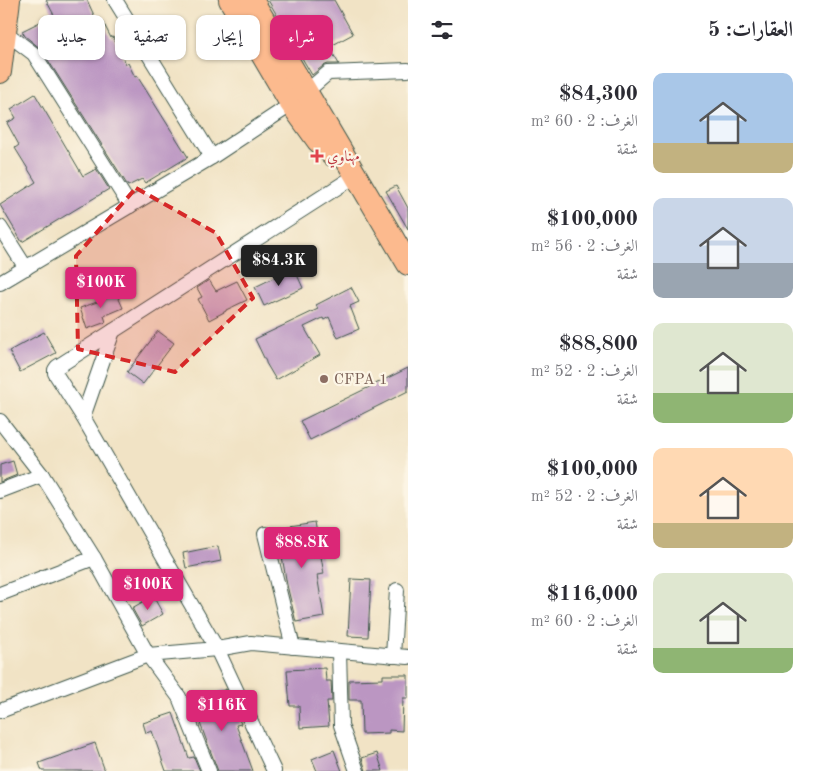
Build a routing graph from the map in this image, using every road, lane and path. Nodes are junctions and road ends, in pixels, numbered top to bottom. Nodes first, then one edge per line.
1 (9, 0) edge
2 (115, 0) edge
3 (230, 0) edge
4 (252, 0) edge
5 (5, 32) junction
6 (408, 70) edge
7 (0, 72) edge
8 (299, 99) junction
9 (212, 157) junction
10 (355, 176) junction
11 (130, 206) junction
12 (0, 227) edge
13 (408, 264) edge
14 (26, 268) junction
15 (0, 283) edge
16 (113, 331) junction
17 (83, 417) junction
18 (0, 421) edge
19 (42, 475) junction
20 (0, 491) edge
21 (265, 534) dead end
22 (94, 558) junction
23 (396, 590) dead end
24 (0, 594) edge
25 (292, 647) junction
26 (217, 649) junction
27 (338, 651) junction
28 (148, 655) junction
29 (393, 656) junction
30 (408, 657) edge
31 (0, 711) edge
32 (209, 771) edge
33 (274, 771) edge
34 (357, 771) edge

1 - 5 main road
2 - 9 street
3 - 8 main road
4 - 8 main road
5 - 7 main road
5 - 11 street
6 - 8 street
8 - 9 street
8 - 10 main road
9 - 11 street
10 - 13 main road
10 - 16 street
11 - 14 street
12 - 14 street
14 - 15 street
16 - 17 street
16 - 17 street
17 - 26 street
18 - 19 street
19 - 20 street
19 - 22 street
21 - 25 street
22 - 24 street
22 - 28 street
23 - 29 street
25 - 26 street
25 - 27 street
26 - 28 street
26 - 33 street
27 - 29 street
27 - 34 street
28 - 31 street
28 - 32 street
29 - 30 street

